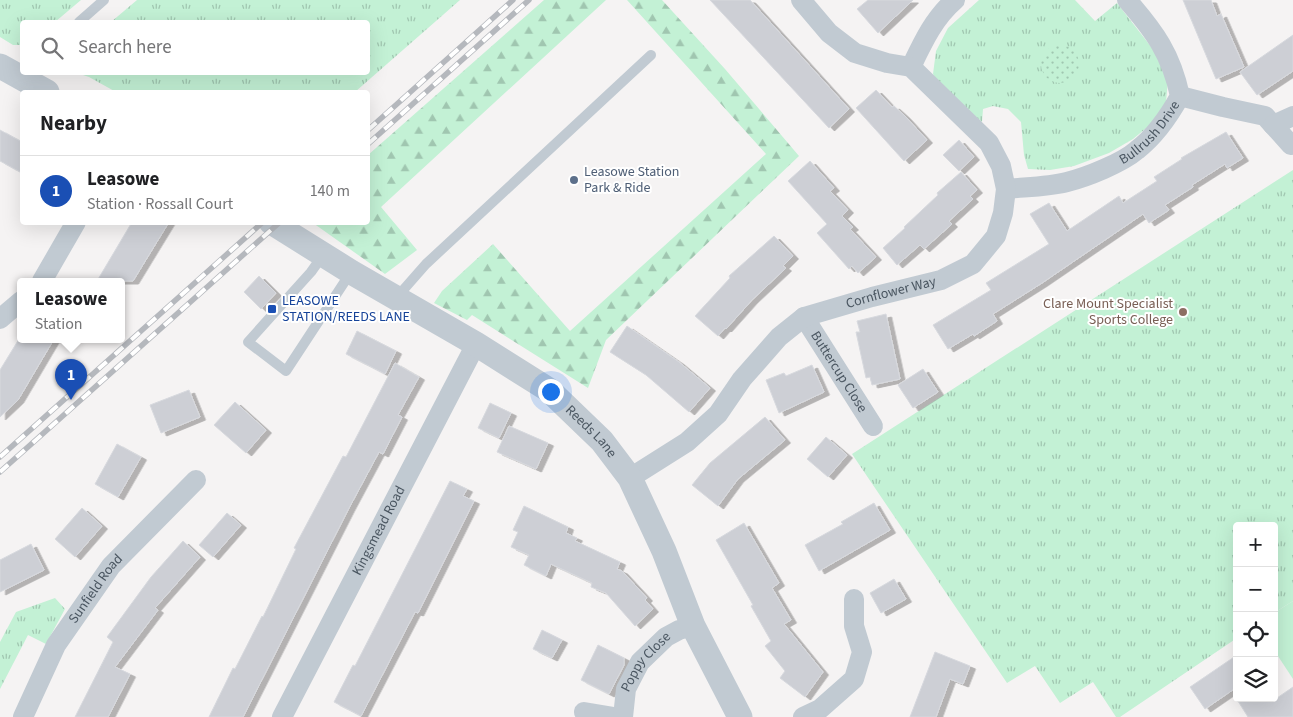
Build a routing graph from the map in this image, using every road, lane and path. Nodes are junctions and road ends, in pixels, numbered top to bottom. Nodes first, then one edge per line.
1 (104, 0) edge
2 (801, 0) edge
3 (955, 0) edge
4 (1134, 2) edge
5 (81, 20) edge
6 (651, 55) dead end
7 (911, 67) junction
8 (13, 72) edge
9 (44, 90) edge
10 (1180, 96) junction
11 (1293, 116) edge
12 (1273, 125) junction
13 (1291, 146) dead end
14 (1006, 189) junction
15 (74, 225) edge
16 (276, 225) edge
17 (323, 255) junction
18 (351, 272) junction
19 (44, 278) edge
20 (396, 298) junction
21 (17, 304) edge
22 (804, 317) junction
23 (0, 319) edge
24 (476, 344) junction
25 (874, 426) dead end
26 (630, 478) junction
27 (196, 480) dead end
28 (854, 599) dead end
29 (693, 626) junction
30 (584, 712) dead end
31 (23, 717) edge
32 (282, 717) edge
33 (614, 717) edge
34 (623, 717) edge
35 (740, 717) edge
36 (803, 717) edge

1 - 5 lane
2 - 7 street
3 - 7 street
4 - 10 street, Bullrush Drive
6 - 20 lane
7 - 14 street, Cornflower Way
8 - 9 street
10 - 12 street
10 - 14 street, Bullrush Drive
11 - 12 street
12 - 13 street
14 - 22 street, Cornflower Way
15 - 19 street
16 - 17 street, Reeds Lane
17 - 18 street, Reeds Lane
17 - 18 lane
18 - 20 street, Reeds Lane
20 - 24 street, Reeds Lane
21 - 23 street
22 - 25 street, Buttercup Close
22 - 26 street, Cornflower Way
24 - 26 street, Reeds Lane
24 - 32 street, Kingsmead Road
26 - 29 street, Reeds Lane
27 - 31 street, Sunfield Road
28 - 36 street
29 - 34 street, Poppy Close
29 - 35 street, Reeds Lane
30 - 33 street

